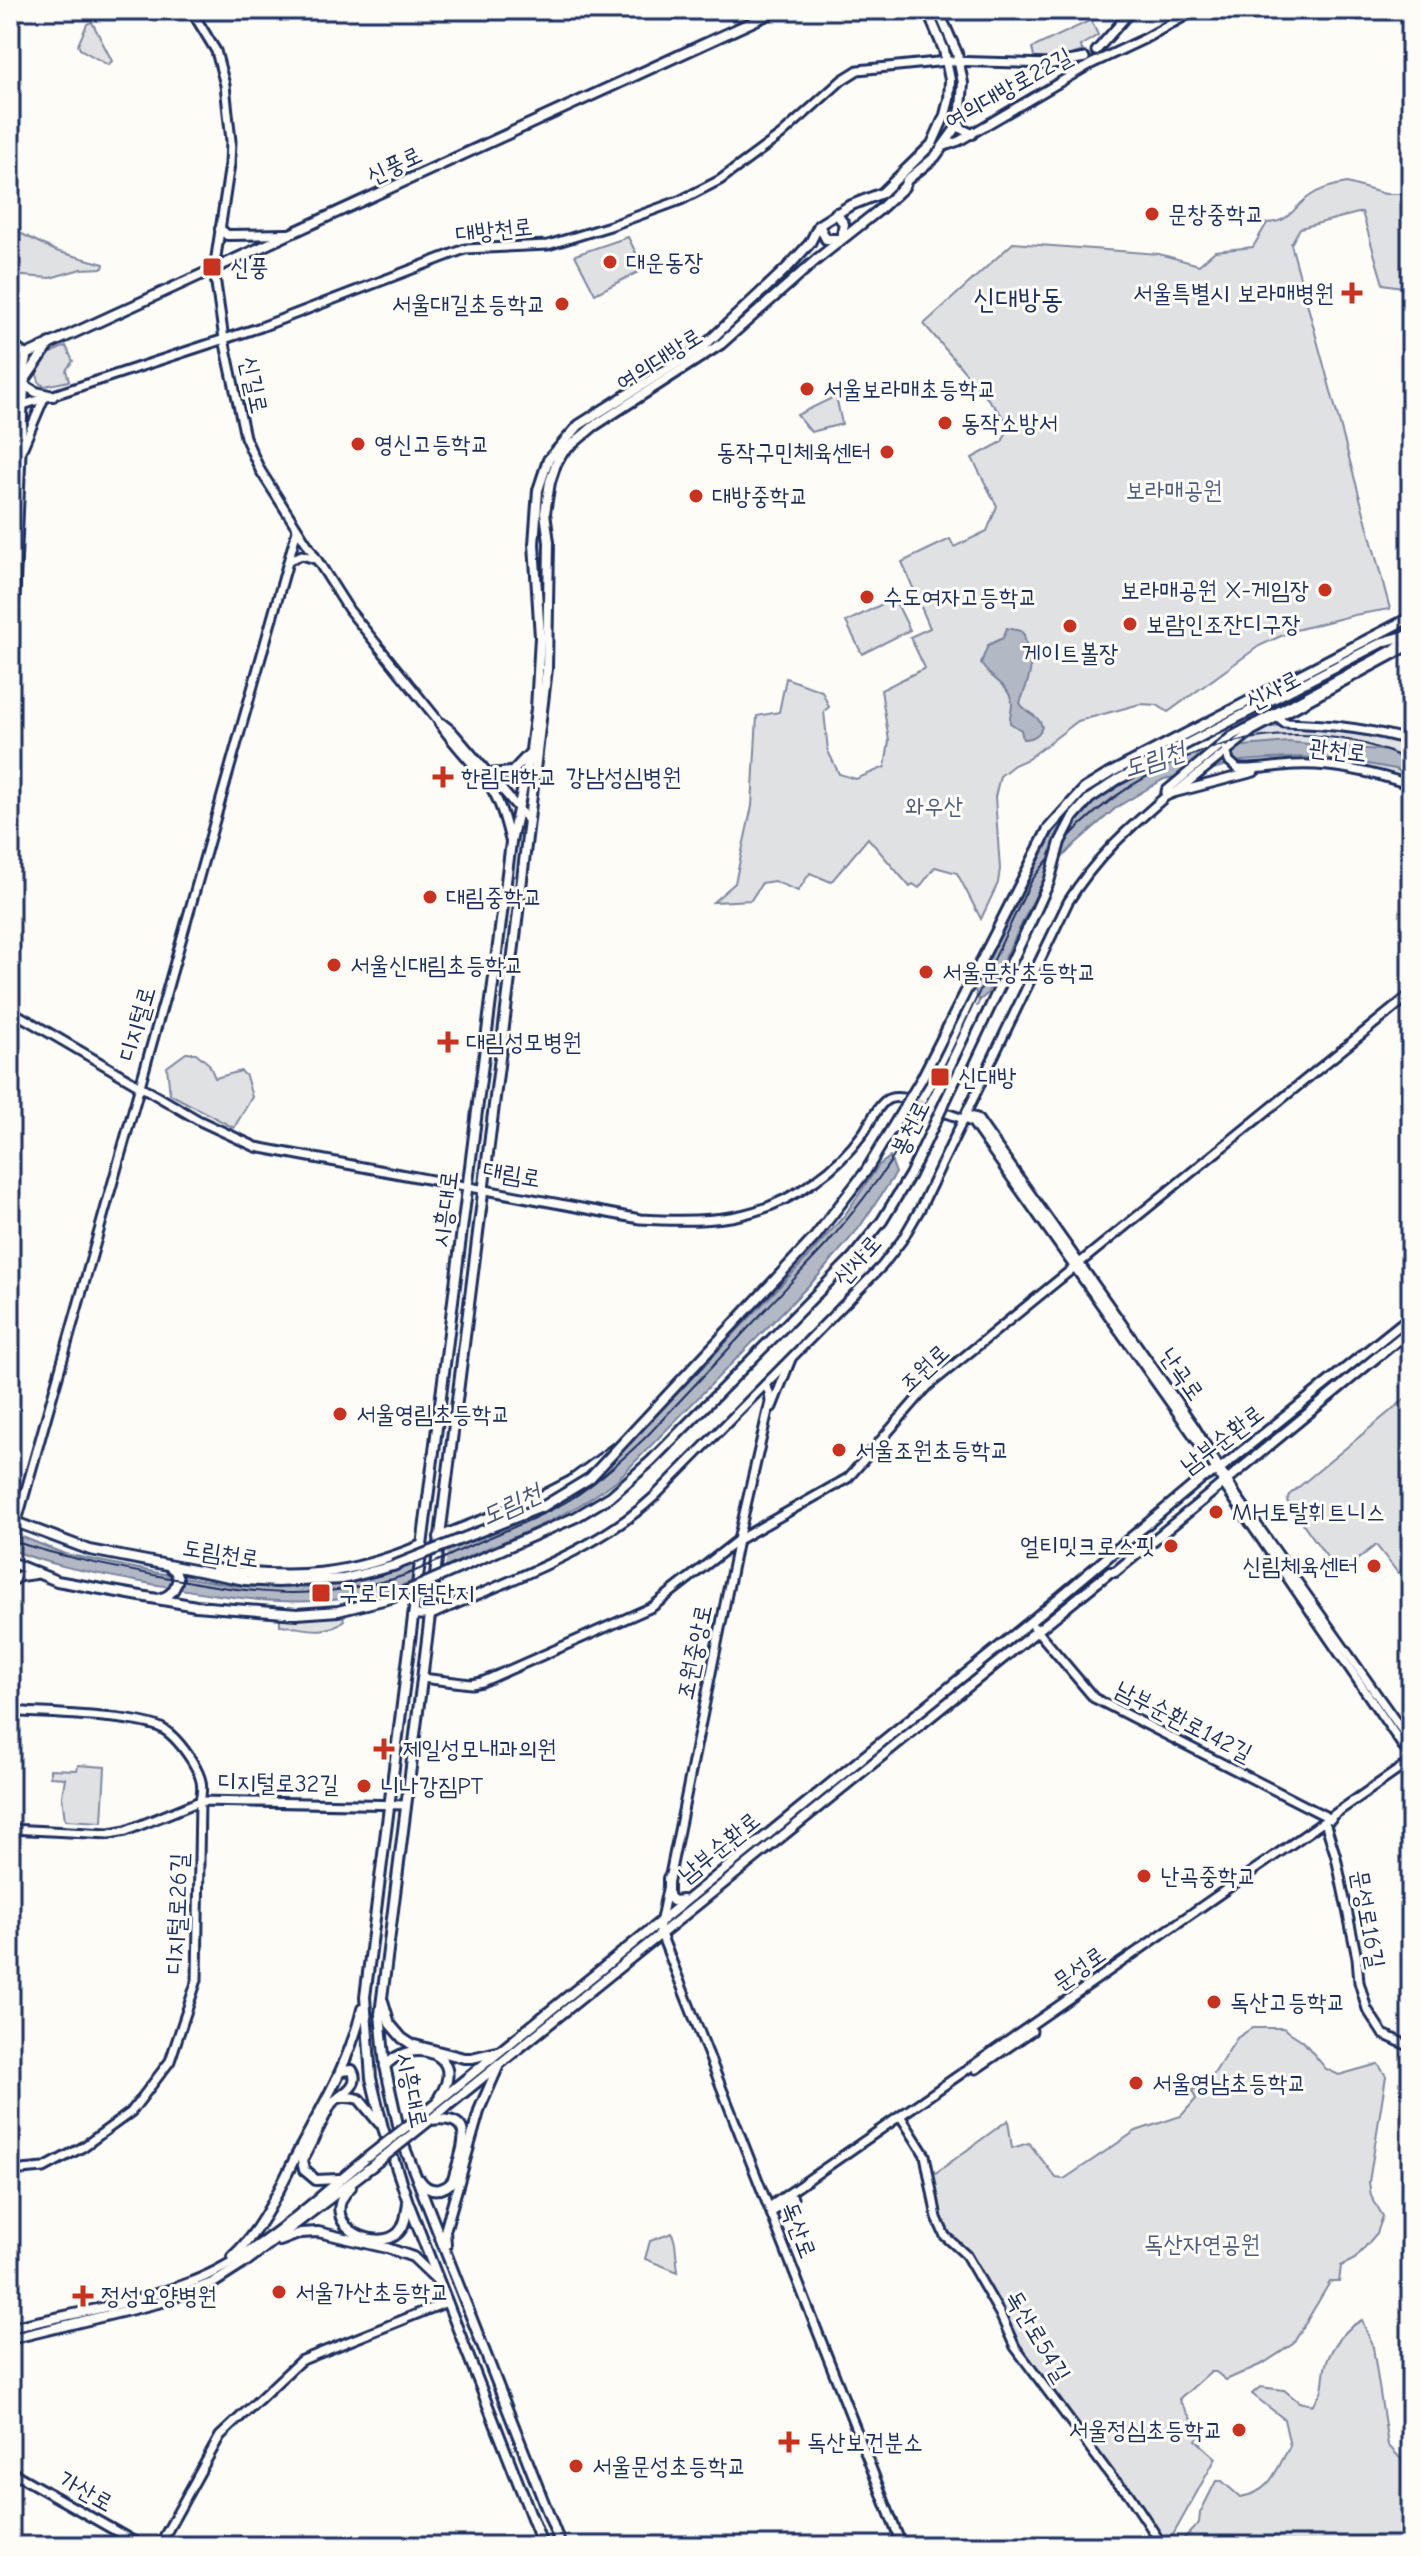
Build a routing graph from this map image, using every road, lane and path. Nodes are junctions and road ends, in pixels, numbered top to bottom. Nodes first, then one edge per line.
1 (191, 10) edge
2 (778, 10) edge
3 (927, 10) edge
4 (938, 10) edge
5 (1132, 10) edge
6 (1196, 10) edge
7 (1096, 51) junction
8 (1099, 60) junction
9 (947, 61) junction
10 (1088, 61) junction
11 (958, 62) junction
12 (957, 121) junction
13 (972, 134) junction
14 (945, 146) junction
15 (836, 213) junction
16 (819, 225) junction
17 (220, 229) junction
18 (293, 234) junction
19 (841, 239) junction
20 (214, 270) junction
21 (224, 339) junction
22 (10, 343) edge
23 (50, 343) junction
24 (26, 355) junction
25 (24, 384) junction
26 (48, 397) junction
27 (23, 405) junction
28 (10, 408) edge
29 (10, 414) edge
30 (22, 426) junction
31 (21, 452) junction
32 (297, 530) junction
33 (316, 560) junction
34 (288, 561) junction
35 (1411, 617) edge
36 (10, 632) edge
37 (1411, 634) edge
38 (1411, 645) edge
39 (1277, 717) junction
40 (437, 719) junction
41 (1263, 721) junction
42 (1411, 741) edge
43 (531, 750) junction
44 (1226, 750) junction
45 (1259, 769) junction
46 (488, 774) junction
47 (1114, 777) junction
48 (1411, 785) edge
49 (1178, 789) junction
50 (1166, 794) junction
51 (518, 808) junction
52 (528, 820) junction
53 (511, 842) junction
54 (1411, 994) edge
55 (10, 1010) edge
56 (140, 1088) junction
57 (903, 1098) dead end
58 (946, 1113) tunnel mouth
59 (966, 1117) junction
60 (468, 1187) junction
61 (482, 1189) junction
62 (1078, 1267) junction
63 (1411, 1316) edge
64 (1411, 1329) edge
65 (791, 1357) junction
66 (765, 1385) junction
67 (767, 1416) junction
68 (630, 1437) junction
69 (1219, 1469) junction
70 (1224, 1481) junction
71 (14, 1524) edge
72 (738, 1540) junction
73 (438, 1541) junction
74 (10, 1546) edge
75 (424, 1549) junction
76 (126, 1557) junction
77 (10, 1562) edge
78 (167, 1565) junction
79 (36, 1574) junction
80 (10, 1582) edge
81 (154, 1599) junction
82 (413, 1615) junction
83 (431, 1615) junction
84 (1030, 1622) junction
85 (1037, 1631) junction
86 (422, 1678) junction
87 (10, 1711) edge
88 (1411, 1743) edge
89 (1411, 1761) edge
90 (200, 1801) junction
91 (388, 1805) junction
92 (406, 1805) junction
93 (1330, 1821) junction
94 (10, 1829) edge
95 (668, 1878) junction
96 (686, 1899) junction
97 (660, 1929) junction
98 (381, 1994) junction
99 (365, 1997) junction
100 (1411, 2047) edge
101 (502, 2050) junction
102 (499, 2065) junction
103 (385, 2066) junction
104 (340, 2072) junction
105 (335, 2099) junction
106 (427, 2116) junction
107 (903, 2120) junction
108 (383, 2128) junction
109 (370, 2162) junction
110 (409, 2162) junction
111 (10, 2171) edge
112 (344, 2177) junction
113 (408, 2202) junction
114 (770, 2210) junction
115 (265, 2248) junction
116 (446, 2254) junction
117 (213, 2273) junction
118 (440, 2283) junction
119 (447, 2302) junction
120 (10, 2328) edge
121 (10, 2339) edge
122 (10, 2471) edge
123 (142, 2546) edge
124 (159, 2546) edge
125 (543, 2546) edge
126 (561, 2546) edge
127 (902, 2546) edge
128 (1163, 2546) edge

1 - 17 main road, 신길로
2 - 18 main road, 신풍로
3 - 9 main road, 여의대방로
4 - 11 main road, 여의대방로
5 - 7 main road
6 - 8 main road, 여의대방로22길
7 - 8 main road
7 - 10 main road
8 - 10 main road, 여의대방로22길
9 - 11 main road, 대방천로
9 - 15 main road, 여의대방로
9 - 21 main road, 대방천로
10 - 11 main road, 대방천로
10 - 13 main road, 여의대방로22길
11 - 12 main road, 여의대방로
12 - 13 main road
12 - 14 main road, 여의대방로
13 - 14 main road, 여의대방로22길
14 - 19 main road, 여의대방로
15 - 16 main road, 여의대방로
15 - 19 main road
16 - 19 main road
16 - 43 main road, 여의대방로
17 - 18 main road
17 - 20 main road, 신길로
18 - 20 main road, 신풍로
19 - 52 main road, 여의대방로
20 - 21 main road, 신길로
20 - 23 main road, 신풍로
21 - 26 main road, 대방천로
21 - 32 main road, 신길로
22 - 24 main road
23 - 24 main road, 신풍로
23 - 25 main road
24 - 25 main road
25 - 26 main road
25 - 27 main road
26 - 27 main road, 대방천로
26 - 31 main road
27 - 28 main road, 대방천로
27 - 30 main road
29 - 30 main road
30 - 31 main road
31 - 36 main road
32 - 33 main road, 신길로
32 - 34 main road, 디지털로
33 - 34 main road
33 - 40 main road, 신길로
34 - 56 main road, 디지털로
35 - 47 main road, 봉천로
37 - 41 main road, 신사로
37 - 47 main road, 봉천로
38 - 39 main road, 신사로
39 - 41 main road, 신사로
39 - 42 main road, 관천로
40 - 46 main road, 신길로
40 - 53 main road, 신길로
41 - 44 main road, 신사로
41 - 50 main road, 신사로
43 - 46 main road
43 - 51 main road, 여의대방로
44 - 45 main road, 관천로
44 - 49 main road, 신사로
45 - 48 main road, 관천로
45 - 49 main road, 관천로
46 - 51 main road, 신길로
47 - 68 main road, 봉천로, bridge
47 - 81 main road, 봉천로, bridge
49 - 50 main road, 신사로
50 - 59 main road, 신사로
51 - 52 main road, 신길로
51 - 53 main road, 시흥대로
52 - 61 main road, 시흥대로
53 - 60 main road, 시흥대로
54 - 62 main road, 조원로
55 - 56 main road, 대림로
56 - 60 main road, 대림로
56 - 71 main road, 디지털로
57 - 61 main road, 대림로
58 - 59 main road
59 - 62 main road, 난곡로
59 - 65 main road, 신사로
60 - 61 main road, 대림로
60 - 75 main road, 시흥대로
61 - 73 main road, 시흥대로
62 - 69 main road, 난곡로
62 - 72 main road, 조원로
63 - 69 main road, 남부순환로
64 - 70 main road, 남부순환로
65 - 66 main road, 신사로
65 - 67 main road
66 - 67 main road, 조원중앙로
66 - 83 main road, 신사로
67 - 72 main road, 조원중앙로
68 - 73 main road, bridge
68 - 75 main road, 봉천로, bridge
69 - 70 main road, 난곡로
69 - 84 main road, 남부순환로
70 - 85 main road, 남부순환로
70 - 88 main road, 난곡로
70 - 89 main road, 난곡로
71 - 74 main road, 디지털로
71 - 76 main road, 도림천로
72 - 86 main road, 조원로
72 - 95 main road, 조원중앙로
73 - 83 main road, 시흥대로, bridge
75 - 76 main road
75 - 78 main road, 도림천로, bridge
75 - 82 main road, 시흥대로, bridge
76 - 78 main road, 도림천로
77 - 79 main road
78 - 81 main road
79 - 80 main road
79 - 81 main road
82 - 83 main road
82 - 91 main road, 시흥대로
83 - 86 main road, 시흥대로
84 - 85 main road, 남부순환로142길
84 - 96 main road, 남부순환로
85 - 93 main road, 남부순환로142길
85 - 97 main road, 남부순환로
86 - 92 main road, 시흥대로
87 - 90 main road, 디지털로26길
89 - 93 main road, 문성로
90 - 91 main road, 디지털로32길
90 - 94 main road, 디지털로32길
90 - 111 main road, 디지털로26길
91 - 92 main road, 디지털로32길
91 - 99 main road, 시흥대로
92 - 98 main road, 시흥대로
93 - 100 main road, 문성로16길
93 - 107 main road, 문성로
93 - 114 main road, 문성로
95 - 96 main road
95 - 97 main road, 조원중앙로
96 - 97 main road, 남부순환로
97 - 101 main road, 남부순환로
97 - 102 main road, 남부순환로
97 - 114 main road, 독산로
98 - 101 main road
98 - 103 main road, 시흥대로
99 - 104 main road
99 - 108 main road, 시흥대로
101 - 106 main road, 남부순환로
102 - 106 main road, 남부순환로
102 - 116 main road
103 - 106 main road
103 - 110 main road, 시흥대로
104 - 105 main road
104 - 117 main road
105 - 108 main road
105 - 112 main road
106 - 109 main road, 남부순환로, bridge
106 - 110 main road
107 - 114 main road, 문성로
107 - 128 main road, 독산로54길
108 - 113 main road, 시흥대로
109 - 112 main road, 남부순환로
109 - 113 main road
109 - 115 main road, 남부순환로
110 - 116 main road, 시흥대로
112 - 117 main road, 남부순환로
113 - 118 main road, 시흥대로
114 - 127 main road, 독산로
115 - 118 main road
115 - 121 main road, 남부순환로
116 - 126 main road, 시흥대로
117 - 120 main road, 남부순환로
118 - 119 main road, 시흥대로
119 - 124 main road
119 - 125 main road, 시흥대로
122 - 123 main road, 가산로

